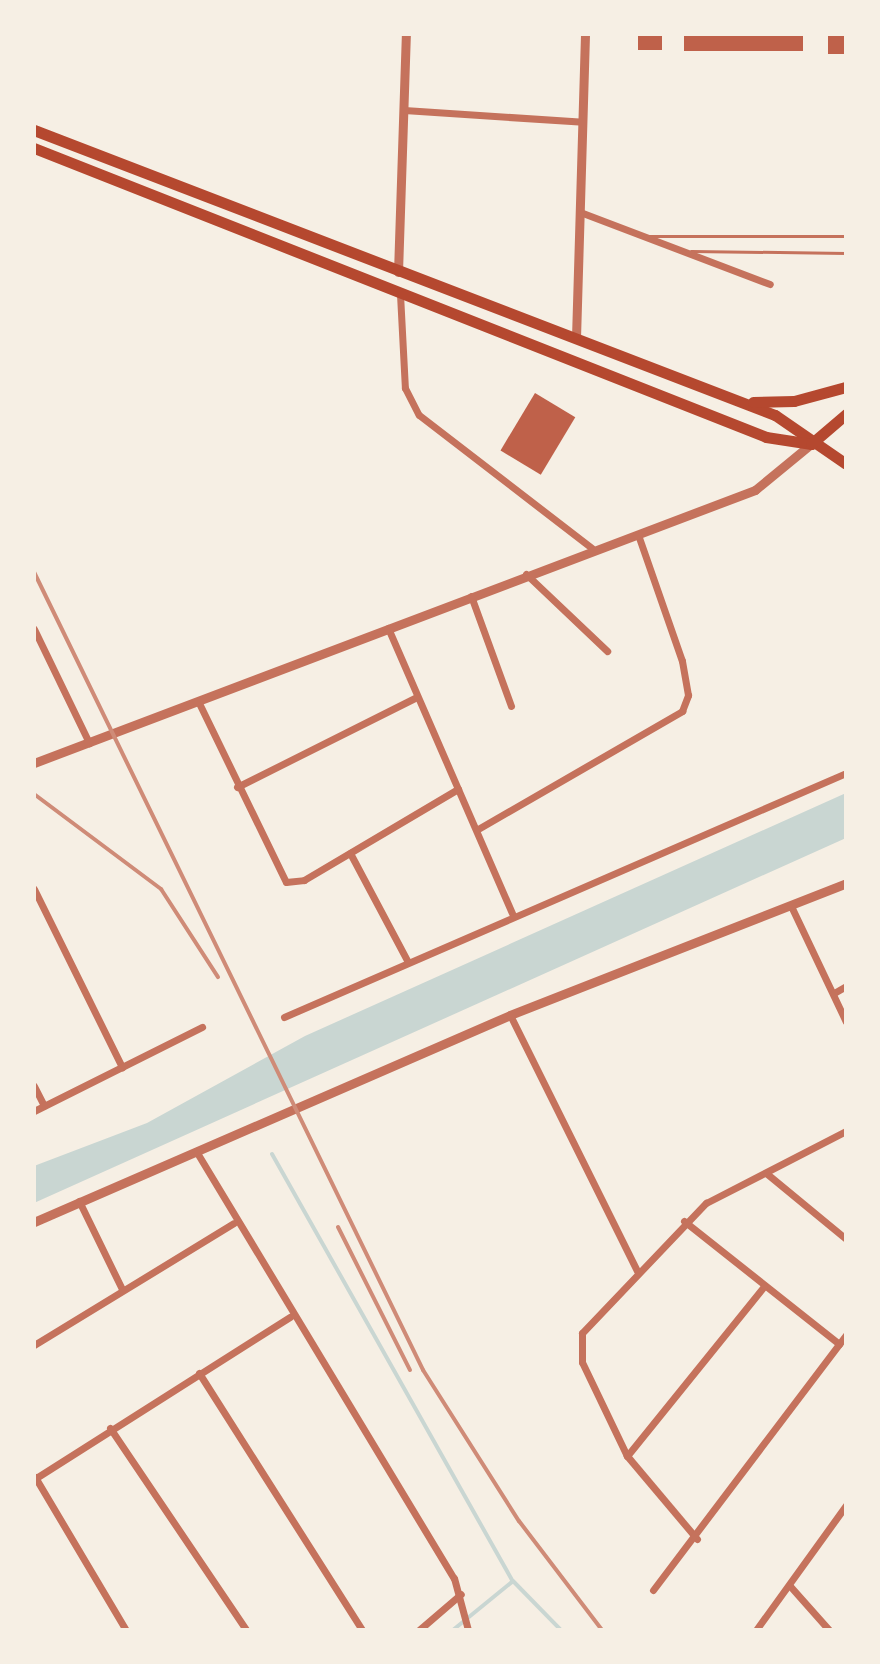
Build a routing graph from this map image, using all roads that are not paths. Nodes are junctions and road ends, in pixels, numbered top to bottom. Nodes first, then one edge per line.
1 (406, 34) edge
2 (585, 34) edge
3 (404, 110) junction
4 (583, 122) junction
5 (34, 130) edge
6 (34, 148) edge
7 (580, 212) junction
8 (641, 236) junction
9 (846, 236) edge
10 (683, 251) junction
11 (846, 253) edge
12 (398, 272) junction
13 (770, 284) dead end
14 (400, 294) junction
15 (576, 338) junction
16 (846, 387) edge
17 (738, 401) junction
18 (846, 414) edge
19 (811, 444) junction
20 (846, 464) edge
21 (638, 535) junction
22 (592, 548) junction
23 (526, 574) junction
24 (471, 596) junction
25 (388, 628) junction
26 (34, 629) edge
27 (607, 651) dead end
28 (417, 697) junction
29 (198, 701) junction
30 (511, 706) dead end
31 (89, 743) junction
32 (34, 763) edge
33 (846, 773) edge
34 (237, 787) junction
35 (458, 789) junction
36 (478, 829) junction
37 (350, 853) junction
38 (846, 883) edge
39 (34, 889) edge
40 (791, 906) junction
41 (513, 916) junction
42 (408, 962) junction
43 (846, 986) edge
44 (834, 993) junction
45 (510, 1015) junction
46 (284, 1017) dead end
47 (846, 1022) edge
48 (202, 1027) dead end
49 (122, 1067) junction
50 (34, 1086) edge
51 (44, 1106) junction
52 (34, 1111) edge
53 (846, 1131) edge
54 (196, 1151) junction
55 (766, 1173) junction
56 (79, 1201) junction
57 (684, 1221) junction
58 (34, 1222) edge
59 (234, 1223) junction
60 (846, 1239) edge
61 (637, 1271) junction
62 (764, 1286) junction
63 (122, 1289) junction
64 (290, 1317) junction
65 (846, 1335) edge
66 (839, 1344) junction
67 (34, 1345) edge
68 (199, 1373) junction
69 (110, 1428) junction
70 (627, 1456) junction
71 (35, 1477) edge
72 (846, 1505) edge
73 (697, 1539) junction
74 (790, 1586) junction
75 (653, 1590) dead end
76 (461, 1594) junction
77 (126, 1630) edge
78 (246, 1630) edge
79 (362, 1630) edge
80 (419, 1630) edge
81 (468, 1630) edge
82 (756, 1630) edge
83 (829, 1630) edge

1 - 3 street
2 - 4 street
3 - 4 street
3 - 12 street
4 - 7 street
5 - 12 main road
6 - 14 main road
7 - 8 street
7 - 15 street
8 - 9 lane
8 - 10 street
10 - 11 lane
10 - 13 street
12 - 15 main road
14 - 19 main road
14 - 22 street
15 - 17 main road
16 - 17 main road
17 - 19 main road
18 - 19 main road
19 - 20 main road
19 - 21 street
21 - 22 street
21 - 36 street
22 - 23 street
23 - 24 street
23 - 27 street
24 - 25 street
24 - 30 street
25 - 28 street
25 - 29 street
26 - 31 street
28 - 34 street
28 - 35 street
29 - 31 street
29 - 34 street
31 - 32 street
33 - 41 street
34 - 37 street
35 - 36 street
35 - 37 street
36 - 41 street
37 - 42 street
38 - 40 street
39 - 49 street
40 - 44 street
40 - 45 street
41 - 42 street
42 - 46 street
43 - 44 street
44 - 47 street
45 - 54 street
45 - 61 street
48 - 49 street
49 - 51 street
50 - 51 street
51 - 52 street
53 - 55 street
54 - 56 street
54 - 59 street
55 - 57 street
55 - 60 street
56 - 58 street
56 - 63 street
57 - 61 street
57 - 62 street
59 - 63 street
59 - 64 street
61 - 70 street
62 - 66 street
62 - 70 street
63 - 67 street
64 - 68 street
64 - 76 street
65 - 66 street
66 - 73 street
68 - 69 street
68 - 79 street
69 - 71 street
69 - 78 street
70 - 73 street
71 - 77 street
72 - 74 street
73 - 75 street
74 - 82 street
74 - 83 street
76 - 80 street
76 - 81 street

